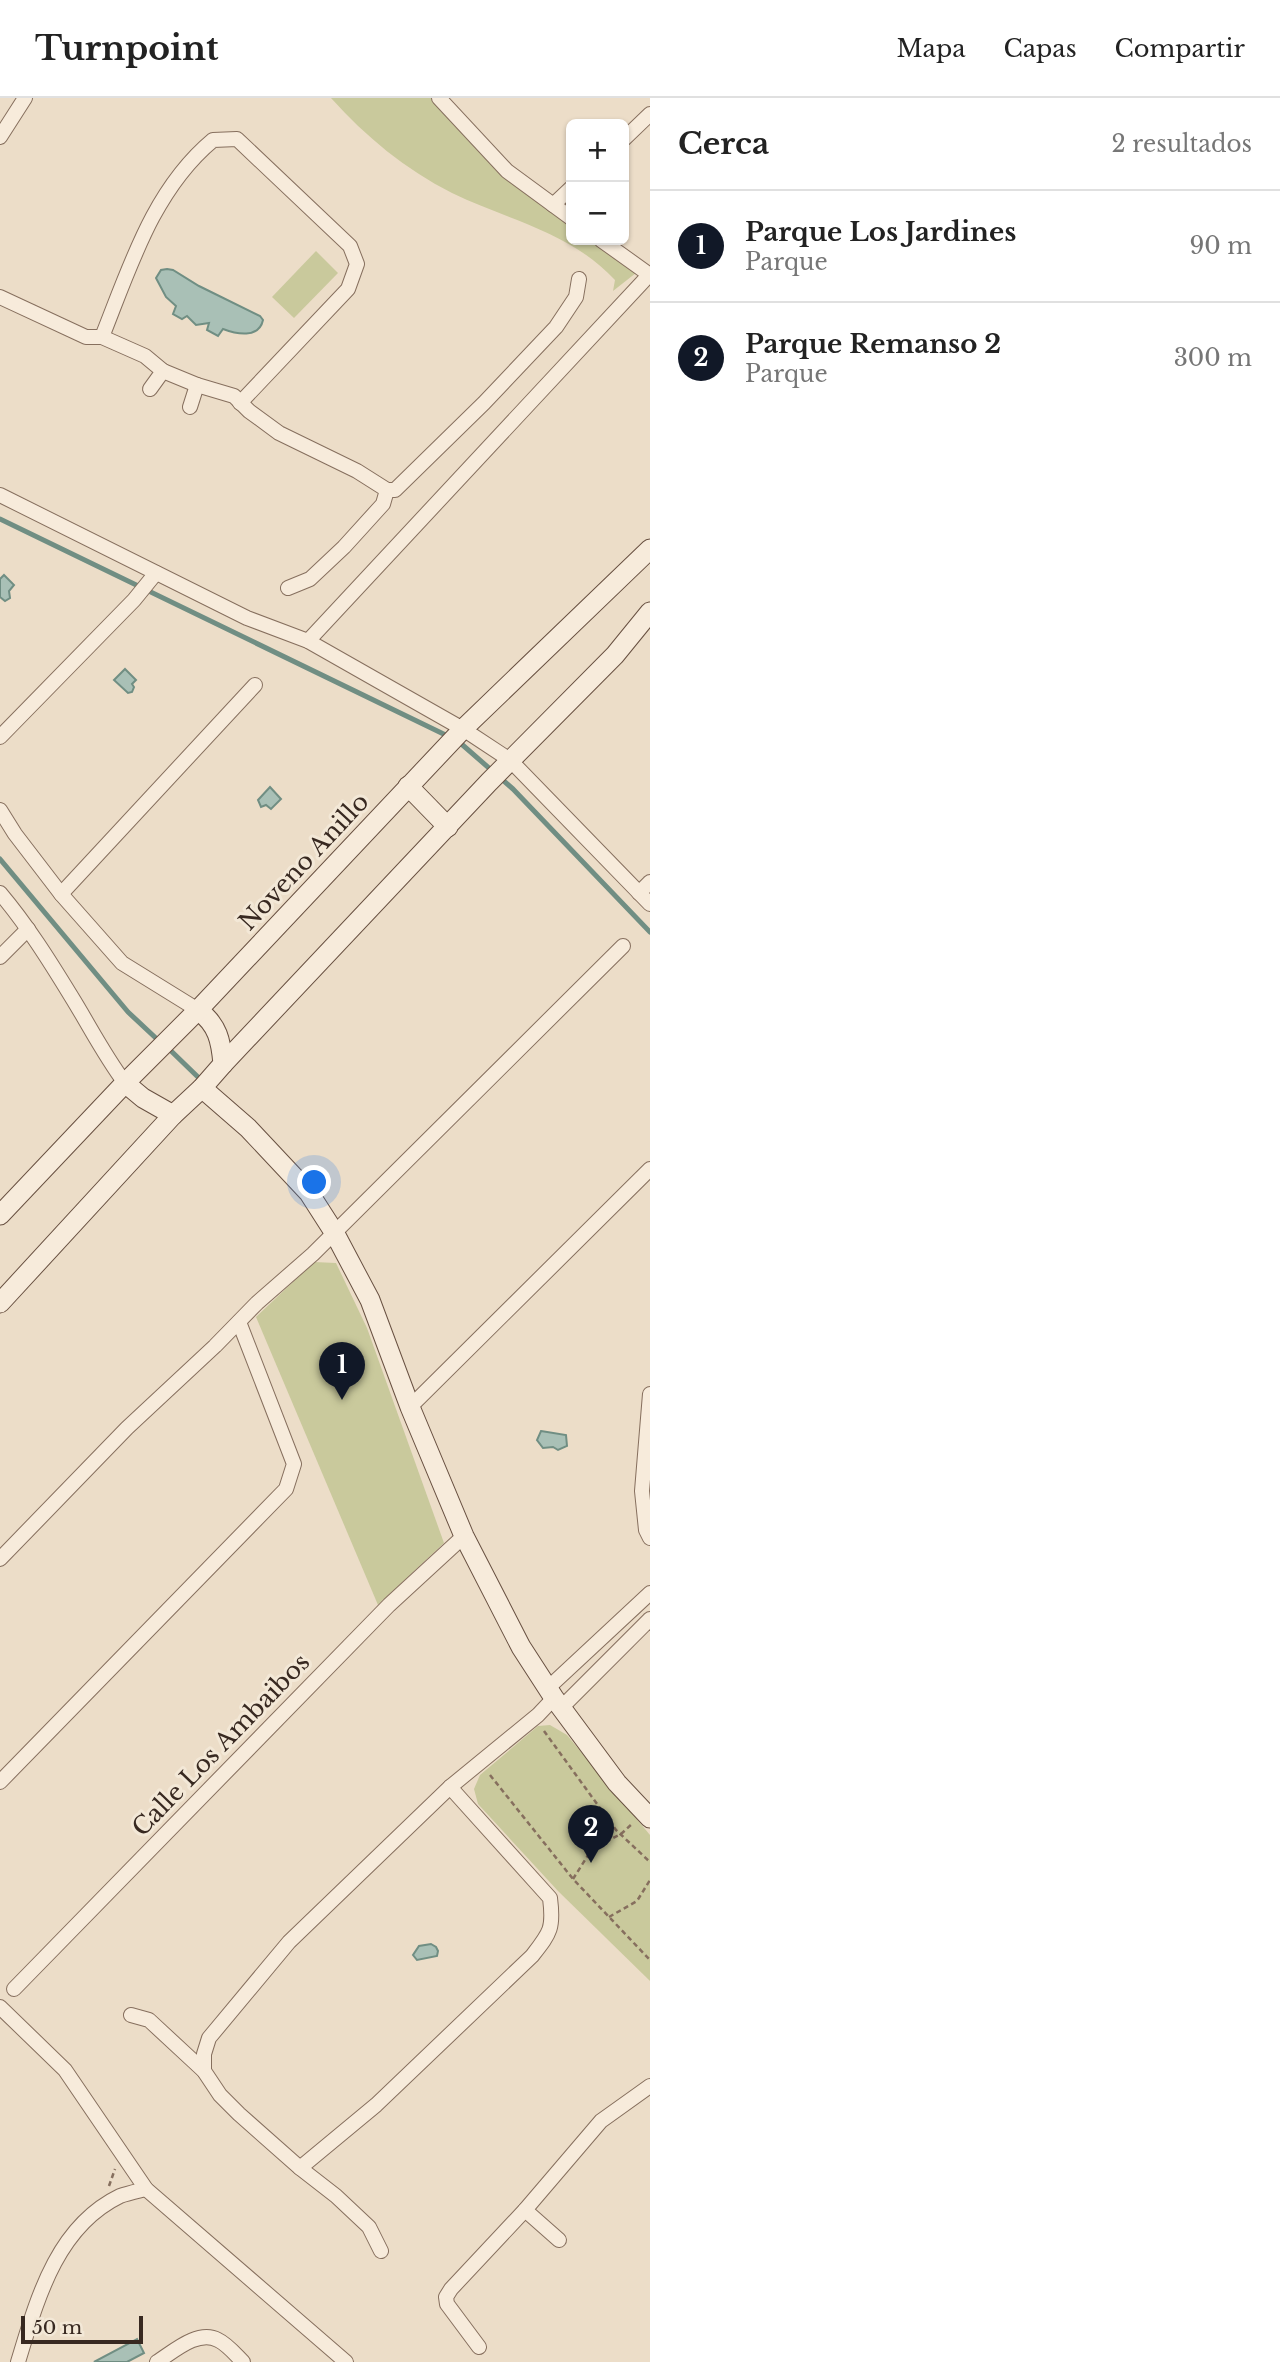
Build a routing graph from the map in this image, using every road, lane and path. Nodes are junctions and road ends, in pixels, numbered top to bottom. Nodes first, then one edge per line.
1 (25, 98) edge
2 (439, 98) edge
3 (650, 114) edge
4 (629, 134) edge
5 (0, 137) edge
6 (566, 193) edge
7 (553, 205) junction
8 (566, 214) edge
9 (608, 245) edge
10 (650, 275) edge
11 (579, 279) dead end
12 (0, 297) edge
13 (102, 337) junction
14 (163, 371) junction
15 (197, 385) junction
16 (150, 389) dead end
17 (240, 403) junction
18 (190, 407) dead end
19 (387, 490) junction
20 (2, 501) edge
21 (650, 550) edge
22 (156, 573) junction
23 (288, 588) dead end
24 (650, 612) edge
25 (308, 641) junction
26 (255, 685) dead end
27 (0, 737) edge
28 (456, 737) junction
29 (500, 771) junction
30 (408, 786) junction
31 (0, 810) edge
32 (448, 827) junction
33 (645, 888) edge
34 (0, 893) edge
35 (61, 894) junction
36 (650, 904) edge
37 (28, 929) junction
38 (624, 946) dead end
39 (0, 957) edge
40 (198, 1010) junction
41 (223, 1064) junction
42 (125, 1083) junction
43 (202, 1088) junction
44 (173, 1115) junction
45 (650, 1169) edge
46 (0, 1214) edge
47 (334, 1232) junction
48 (0, 1303) edge
49 (239, 1322) junction
50 (650, 1394) edge
51 (410, 1407) junction
52 (464, 1536) junction
53 (650, 1538) edge
54 (0, 1559) edge
55 (650, 1593) edge
56 (650, 1619) edge
57 (555, 1698) junction
58 (536, 1738) dead end
59 (499, 1768) dead end
60 (0, 1782) edge
61 (450, 1787) junction
62 (650, 1818) edge
63 (621, 1834) junction
64 (650, 1862) edge
65 (573, 1879) junction
66 (650, 1880) edge
67 (609, 1917) junction
68 (650, 1960) edge
69 (14, 1989) dead end
70 (0, 2007) edge
71 (131, 2015) dead end
72 (204, 2071) junction
73 (650, 2086) edge
74 (118, 2150) junction
75 (300, 2168) junction
76 (146, 2189) junction
77 (96, 2210) junction
78 (526, 2210) junction
79 (559, 2240) dead end
80 (381, 2251) dead end
81 (479, 2347) dead end
82 (18, 2362) edge
83 (157, 2362) edge
84 (243, 2362) edge
85 (346, 2362) edge

1 - 5 street
2 - 7 street
3 - 4 street
6 - 7 street
7 - 8 street
9 - 10 street
10 - 25 street
11 - 19 street
12 - 13 street
13 - 14 street
13 - 17 street
14 - 15 street
14 - 16 street
15 - 17 street
15 - 18 street
17 - 19 street
19 - 23 street
20 - 22 street
21 - 28 street, Noveno Anillo
22 - 25 street
22 - 27 street
24 - 29 street
25 - 28 street
26 - 35 street
28 - 29 street
28 - 30 street, Noveno Anillo
29 - 32 street
29 - 33 street
30 - 32 street
30 - 40 street, Noveno Anillo
31 - 35 street
32 - 41 street
33 - 36 street
34 - 37 street
35 - 40 street
37 - 39 street
37 - 42 street
38 - 47 street
40 - 41 street
40 - 42 street, Noveno Anillo
41 - 43 street
42 - 44 street
42 - 46 street, Noveno Anillo
43 - 44 street
43 - 47 street
44 - 48 street
45 - 51 street
47 - 49 street
47 - 51 street
49 - 54 street
49 - 60 street
50 - 53 street
51 - 52 street
52 - 57 street
52 - 69 street, Calle Los Ambaibos
55 - 57 street
56 - 57 street
57 - 61 street
57 - 62 street
58 - 63 path
59 - 65 path
61 - 72 street
61 - 75 street
63 - 64 path
63 - 65 path
65 - 67 path
66 - 67 path
67 - 68 path
70 - 74 street
71 - 72 street
72 - 75 street
73 - 78 street
74 - 76 street
74 - 77 path
75 - 80 street
76 - 77 street
76 - 85 street
77 - 82 street
78 - 79 street
78 - 81 street
83 - 84 street

